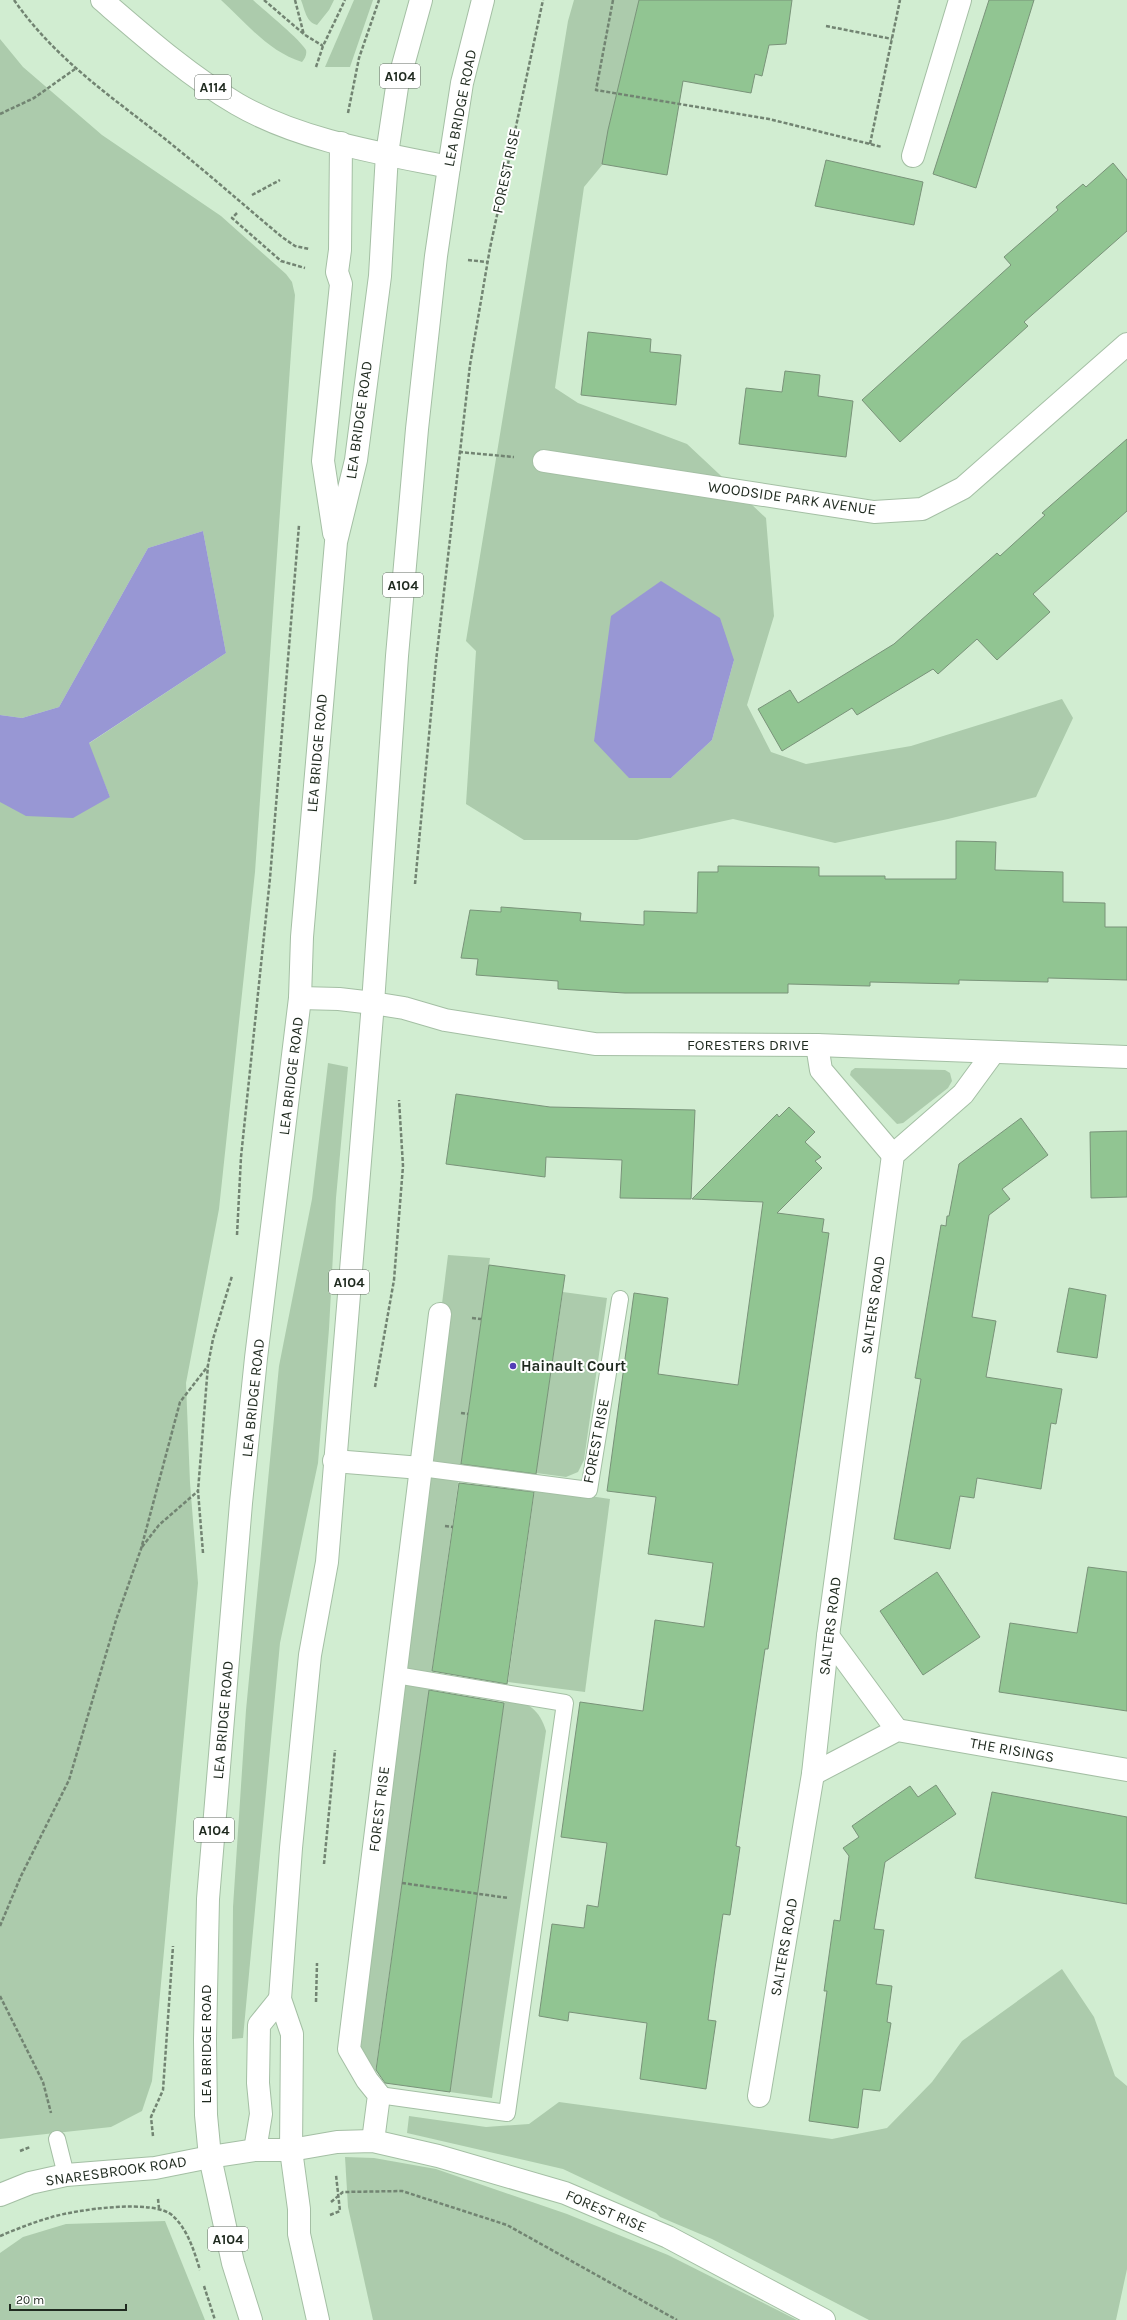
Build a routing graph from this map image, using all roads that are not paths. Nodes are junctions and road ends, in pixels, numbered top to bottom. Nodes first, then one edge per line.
1 (102, 0) edge
2 (421, 0) edge
3 (483, 0) edge
4 (960, 0) edge
5 (341, 143) junction
6 (388, 154) junction
7 (913, 156) road end
8 (448, 168) junction
9 (1127, 344) edge
10 (544, 461) road end
11 (336, 542) junction
12 (300, 998) junction
13 (373, 1003) junction
14 (817, 1045) junction
15 (993, 1053) junction
16 (1127, 1057) edge
17 (893, 1155) junction
18 (620, 1299) dead end
19 (440, 1314) dead end
20 (334, 1461) junction
21 (421, 1468) junction
22 (828, 1636) junction
23 (396, 1675) junction
24 (897, 1730) junction
25 (1127, 1770) edge
26 (814, 1774) junction
27 (280, 1999) junction
28 (379, 2095) junction
29 (758, 2096) dead end
30 (57, 2139) road end
31 (373, 2141) junction
32 (255, 2150) junction
33 (291, 2150) junction
34 (210, 2157) junction
35 (66, 2175) junction
36 (0, 2195) edge
37 (251, 2320) edge
38 (318, 2320) edge
39 (824, 2320) edge

1 - 5 main road, A114
2 - 6 main road, LEA BRIDGE ROAD / A104
3 - 8 main road, LEA BRIDGE ROAD / A104
4 - 7 main road
5 - 6 main road, A114
5 - 11 main road, A104
6 - 8 main road, A114
6 - 11 main road, LEA BRIDGE ROAD / A104
8 - 13 main road, LEA BRIDGE ROAD / A104
9 - 10 main road, WOODSIDE PARK AVENUE
11 - 12 main road, LEA BRIDGE ROAD / A104
12 - 13 main road, FORESTERS DRIVE
12 - 34 main road, LEA BRIDGE ROAD / A104
13 - 14 main road, FORESTERS DRIVE
13 - 20 main road, LEA BRIDGE ROAD / A104
14 - 15 main road, FORESTERS DRIVE
14 - 17 main road
15 - 16 main road, FORESTERS DRIVE
15 - 17 main road
17 - 22 main road, SALTERS ROAD
18 - 21 lane, FOREST RISE
19 - 21 main road, FOREST RISE
20 - 21 main road, FOREST RISE
20 - 27 main road, LEA BRIDGE ROAD / A104
21 - 23 main road, FOREST RISE
22 - 24 main road
22 - 26 main road, SALTERS ROAD
23 - 28 main road, FOREST RISE
23 - 28 lane
24 - 25 main road, THE RISINGS
24 - 26 main road
26 - 29 main road, SALTERS ROAD
27 - 32 main road
27 - 33 main road, LEA BRIDGE ROAD / A104
28 - 31 main road
30 - 35 lane
31 - 33 main road, FOREST RISE
31 - 39 main road, FOREST RISE
32 - 33 main road, FOREST RISE
32 - 34 main road, SNARESBROOK ROAD
33 - 38 main road, A104
34 - 35 main road, SNARESBROOK ROAD
34 - 37 main road, A104
35 - 36 main road, SNARESBROOK ROAD

